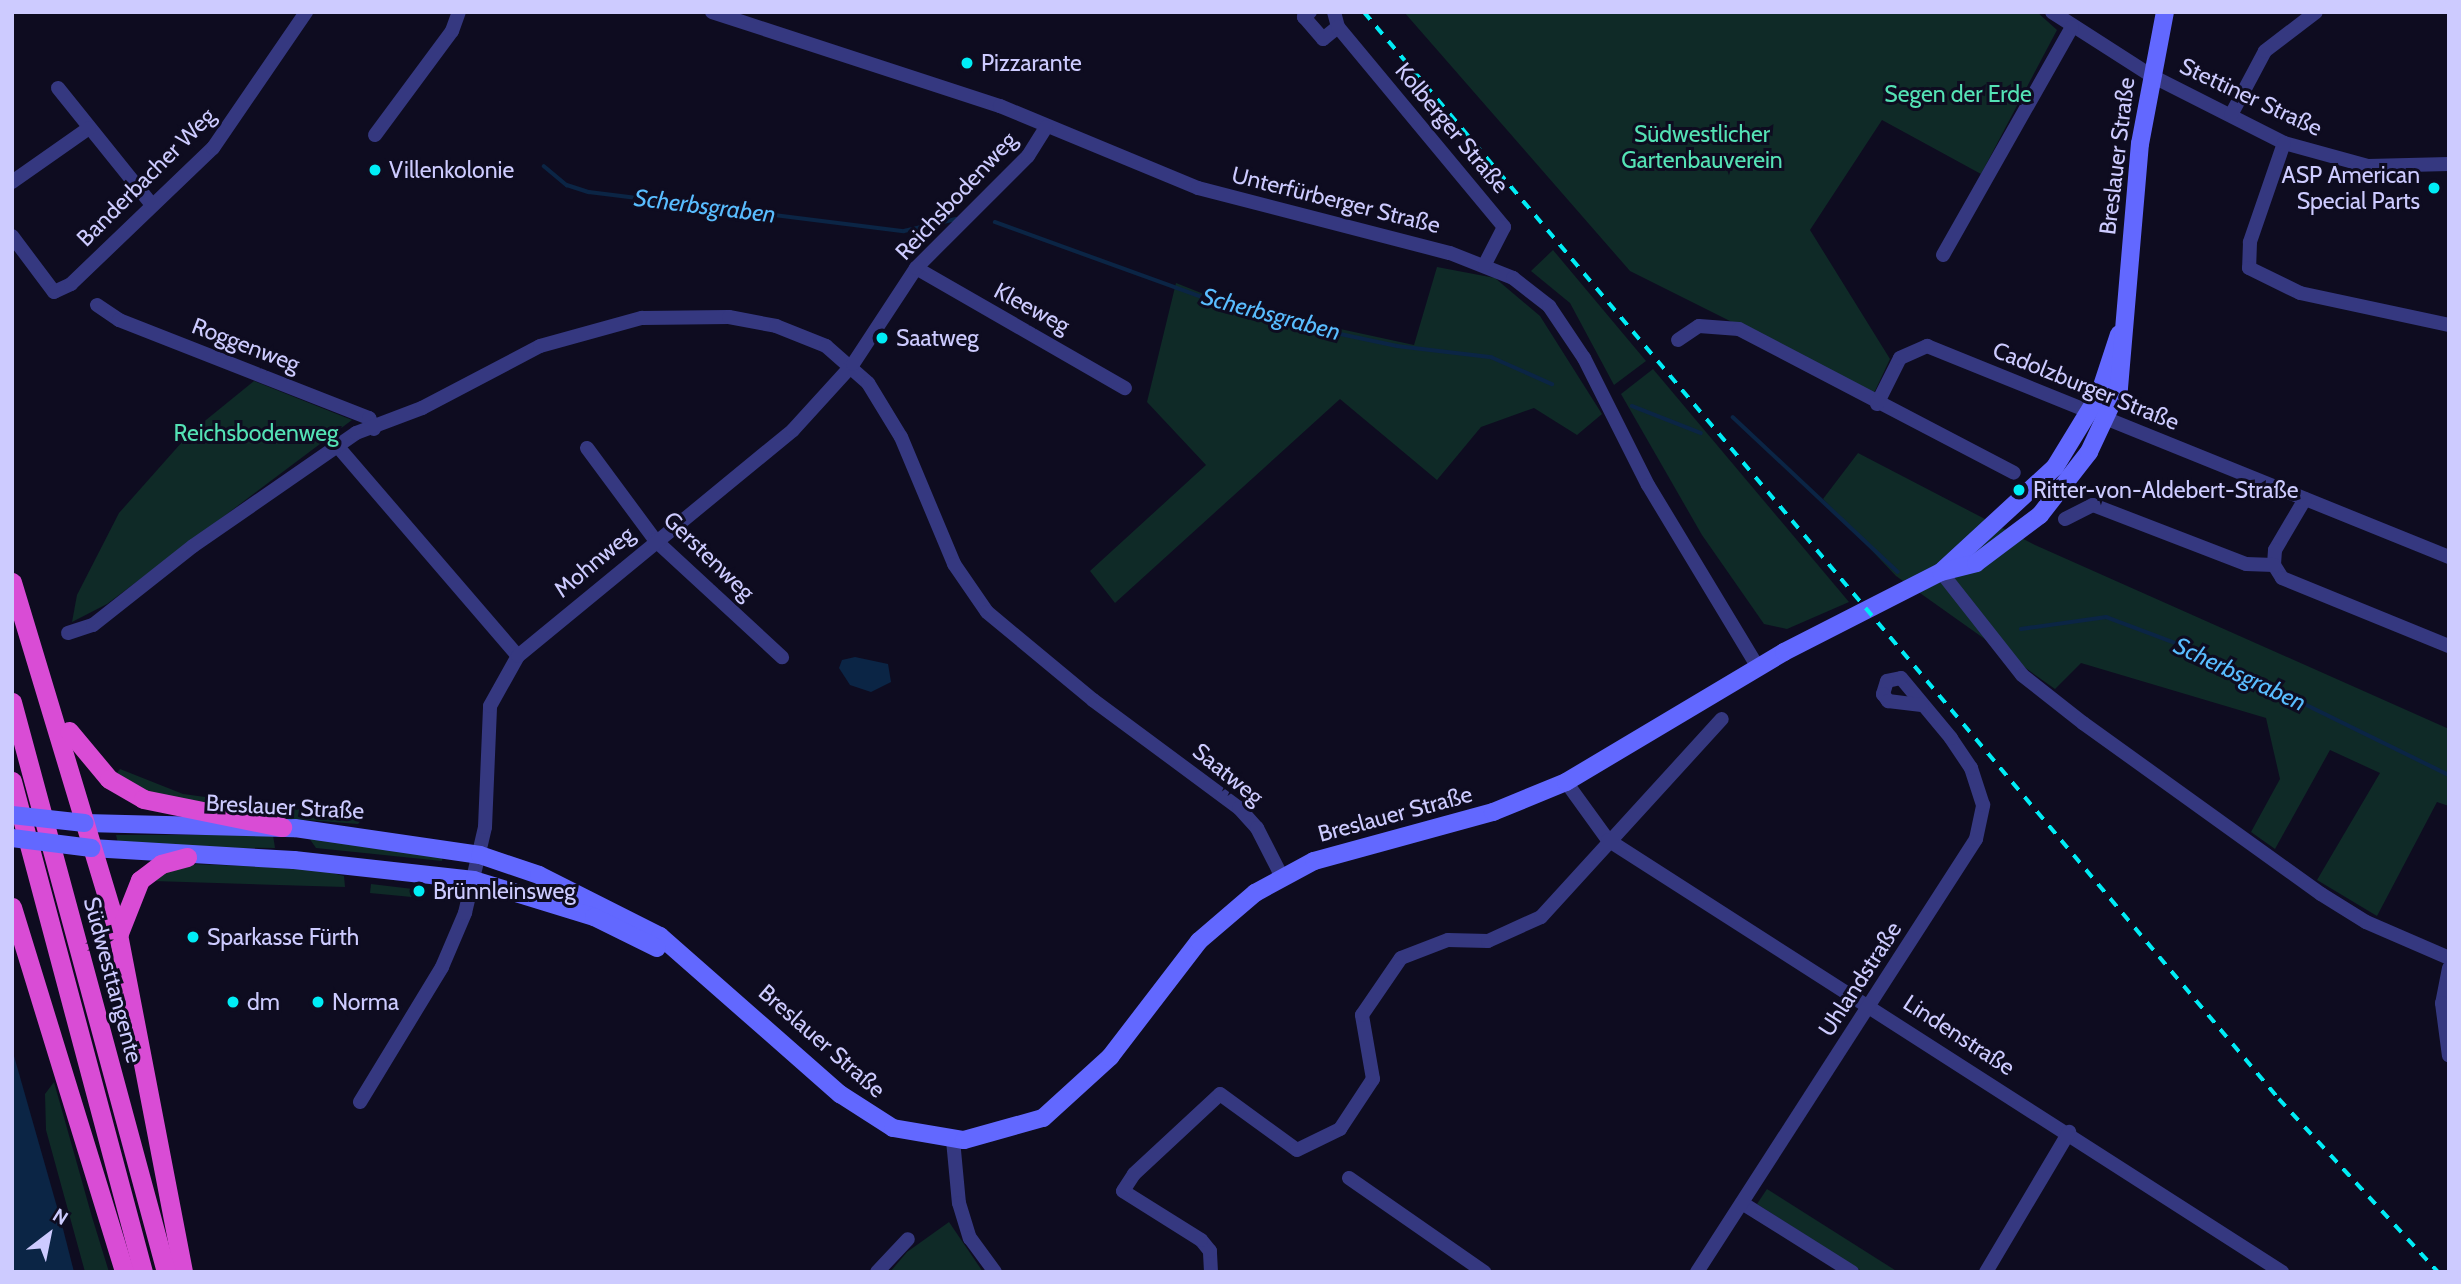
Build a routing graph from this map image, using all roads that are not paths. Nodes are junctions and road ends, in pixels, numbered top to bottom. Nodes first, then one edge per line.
1 (306, 12) edge
2 (459, 12) edge
3 (712, 12) edge
4 (1310, 12) edge
5 (1334, 12) edge
6 (2052, 12) edge
7 (2165, 12) edge
8 (2316, 12) edge
9 (1338, 27) junction
10 (2072, 27) junction
11 (2150, 75) junction
12 (58, 88) dead end
13 (2231, 115) junction
14 (1046, 127) junction
15 (89, 128) junction
16 (374, 135) dead end
17 (2284, 143) junction
18 (2449, 164) edge
19 (12, 182) edge
20 (152, 205) junction
21 (12, 236) edge
22 (1944, 255) dead end
23 (1485, 264) junction
24 (916, 268) junction
25 (97, 305) dead end
26 (2127, 306) junction
27 (2449, 325) edge
28 (1678, 340) dead end
29 (853, 364) junction
30 (1125, 388) dead end
31 (1877, 404) junction
32 (2090, 414) junction
33 (2107, 420) junction
34 (374, 429) junction
35 (339, 448) junction
36 (587, 448) dead end
37 (2014, 473) dead end
38 (2305, 499) junction
39 (2065, 519) dead end
40 (655, 540) junction
41 (2449, 557) edge
42 (2273, 565) junction
43 (1941, 572) junction
44 (12, 582) edge
45 (68, 634) dead end
46 (2449, 646) edge
47 (518, 656) junction
48 (782, 657) dead end
49 (1758, 667) junction
50 (12, 702) edge
51 (1922, 705) dead end
52 (55, 709) junction
53 (1722, 719) dead end
54 (12, 781) edge
55 (1566, 782) junction
56 (12, 815) edge
57 (88, 824) junction
58 (282, 827) junction
59 (12, 838) edge
60 (1608, 840) junction
61 (91, 848) junction
62 (480, 855) junction
63 (187, 857) junction
64 (1282, 877) junction
65 (474, 880) junction
66 (12, 907) edge
67 (118, 934) junction
68 (2449, 957) edge
69 (2449, 968) edge
70 (714, 982) junction
71 (1871, 1005) junction
72 (2449, 1056) edge
73 (359, 1102) dead end
74 (2069, 1132) junction
75 (953, 1140) junction
76 (1349, 1178) dead end
77 (1742, 1203) junction
78 (908, 1239) dead end
79 (124, 1272) edge
80 (143, 1272) edge
81 (166, 1272) edge
82 (183, 1272) edge
83 (877, 1272) edge
84 (995, 1272) edge
85 (1211, 1272) edge
86 (1484, 1272) edge
87 (1697, 1272) edge
88 (1852, 1272) edge
89 (1986, 1272) edge
90 (2282, 1272) edge

1 - 20 street, Banderbacher Weg
2 - 16 street
3 - 14 street, Unterfürberger Straße
4 - 9 street
5 - 9 street, Kolberger Straße
6 - 10 street, Stettiner Straße
7 - 11 main road, Breslauer Straße
8 - 13 street
9 - 23 street, Kolberger Straße
10 - 11 street, Stettiner Straße
10 - 22 street
11 - 13 street, Stettiner Straße
11 - 26 main road, Breslauer Straße
12 - 15 street
13 - 17 street, Stettiner Straße
14 - 23 street, Unterfürberger Straße
14 - 24 street, Reichsbodenweg
15 - 19 street
15 - 20 street
17 - 18 street, Stettiner Straße
17 - 27 street
20 - 21 street, Banderbacher Weg
23 - 49 street, Unterfürberger Straße
24 - 29 street, Reichsbodenweg
24 - 30 street, Kleeweg
25 - 34 street, Roggenweg
26 - 32 main road, Breslauer Straße
26 - 33 main road, Breslauer Straße
28 - 31 street
29 - 34 street
29 - 40 street, Mohnweg
29 - 64 street, Saatweg
31 - 32 street, Cadolzburger Straße
31 - 37 street
32 - 33 street, Cadolzburger Straße
32 - 43 main road, Breslauer Straße
33 - 38 street, Cadolzburger Straße
33 - 43 main road, Breslauer Straße
34 - 35 street
35 - 45 street
35 - 47 street
36 - 40 street, Gerstenweg
38 - 41 street, Cadolzburger Straße
38 - 42 street
39 - 42 street
40 - 47 street, Mohnweg
40 - 48 street, Gerstenweg
42 - 46 street
43 - 49 main road, Breslauer Straße
43 - 68 street
44 - 52 highway
47 - 62 street, Mohnweg
49 - 55 main road, Breslauer Straße
50 - 81 highway, Südwesttangente
51 - 71 street, Uhlandstraße
52 - 57 highway
52 - 58 highway
53 - 60 street
54 - 80 highway, Südwesttangente
55 - 60 street, Lindenstraße
55 - 64 main road, Breslauer Straße
56 - 57 main road, Breslauer Straße, bridge
57 - 58 main road, Breslauer Straße
57 - 61 highway
58 - 62 main road, Breslauer Straße
59 - 61 main road, Breslauer Straße, bridge
60 - 71 street, Lindenstraße
60 - 85 street
61 - 63 main road, Breslauer Straße
61 - 67 highway
62 - 65 street
62 - 70 main road, Breslauer Straße
63 - 65 main road, Breslauer Straße
63 - 67 highway
64 - 75 main road, Breslauer Straße
65 - 70 main road, Breslauer Straße
65 - 73 street
66 - 79 highway
67 - 82 highway
69 - 72 street
70 - 75 main road, Breslauer Straße
71 - 74 street, Lindenstraße
71 - 77 street, Uhlandstraße
74 - 89 street
74 - 90 street, Lindenstraße
75 - 84 street
76 - 86 street
77 - 87 street, Uhlandstraße
77 - 88 street
78 - 83 street

